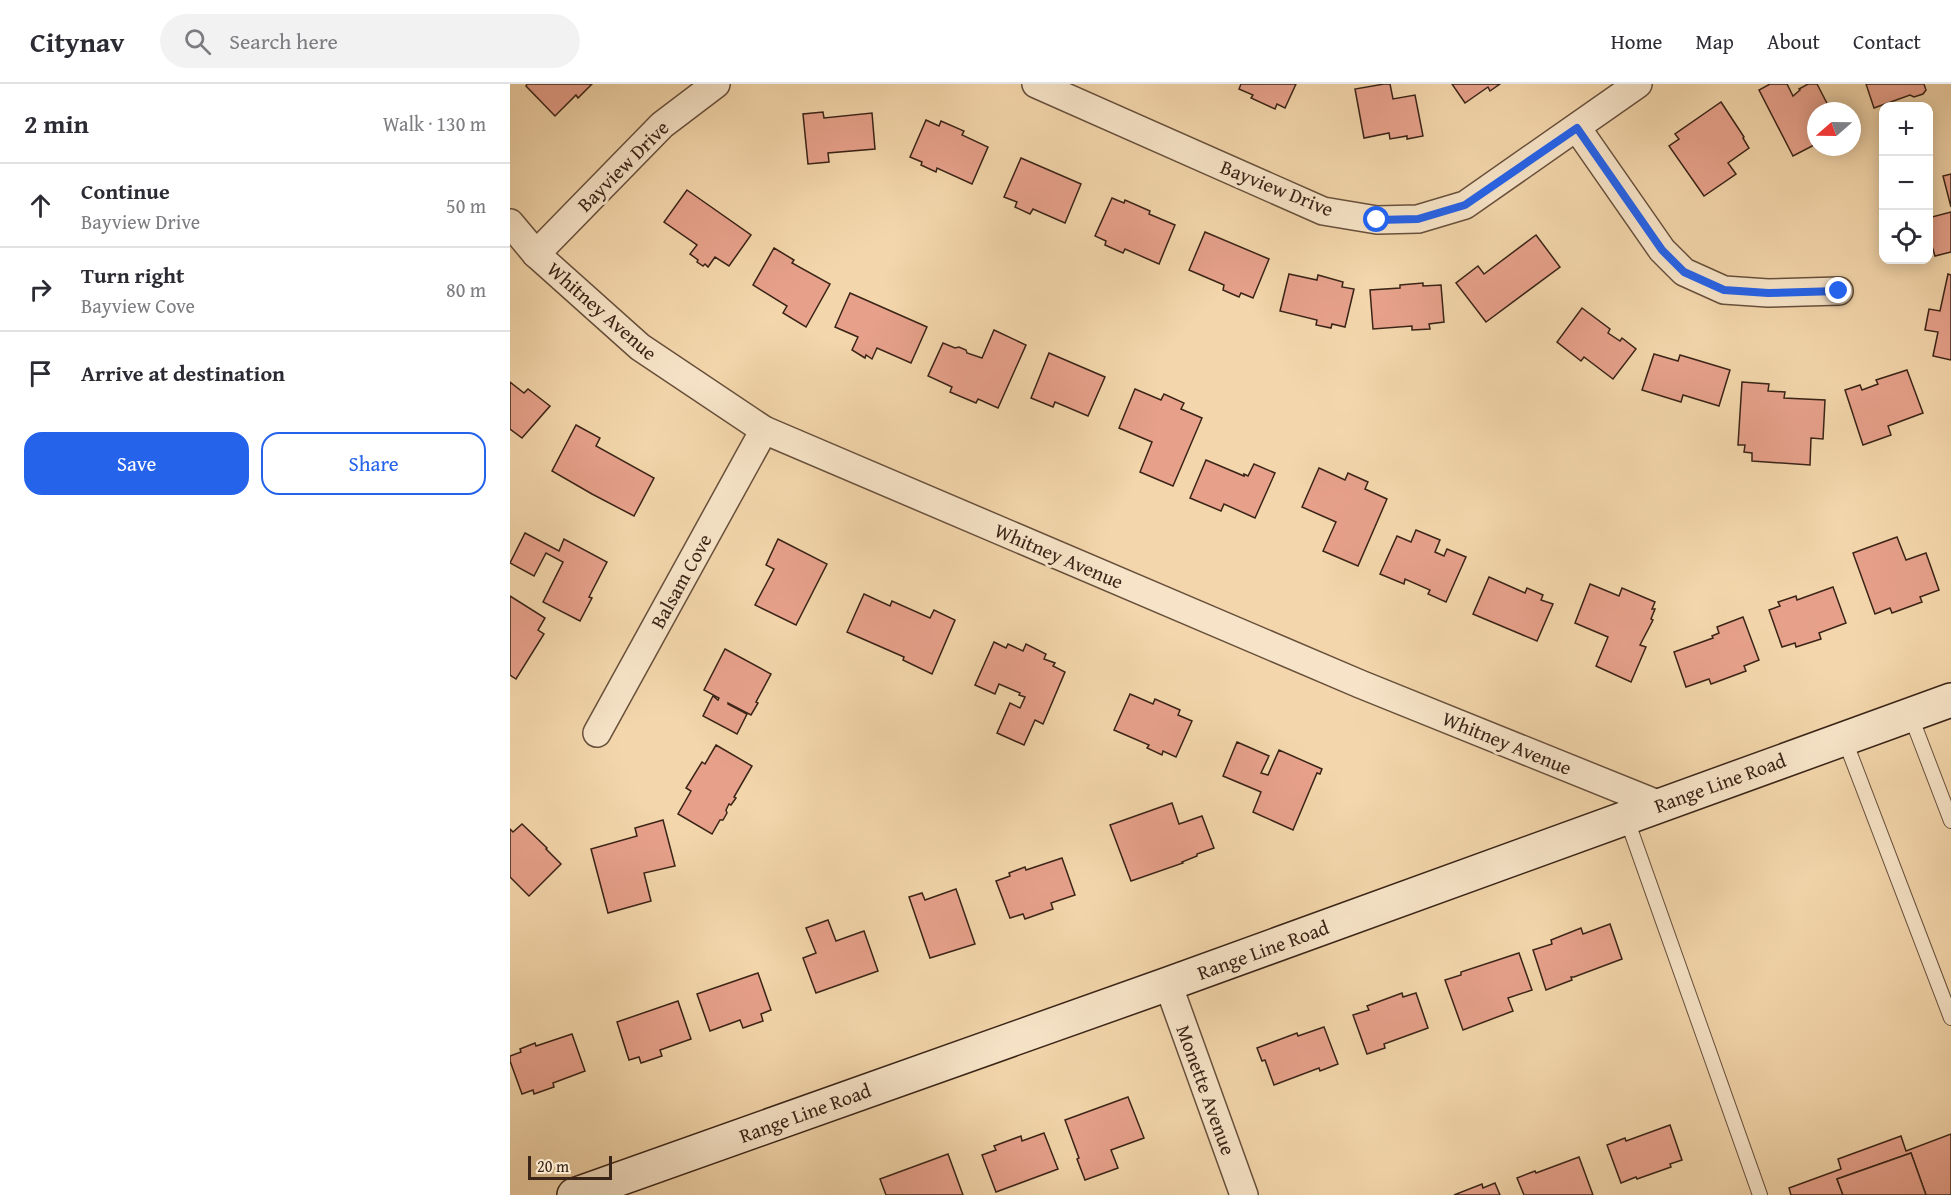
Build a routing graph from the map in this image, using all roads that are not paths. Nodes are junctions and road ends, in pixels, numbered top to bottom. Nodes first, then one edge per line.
1 (716, 84) edge
2 (1036, 84) edge
3 (1638, 84) edge
4 (1577, 128) junction
5 (510, 223) edge
6 (536, 254) junction
7 (1839, 291) dead end
8 (764, 430) junction
9 (1951, 700) edge
10 (1910, 714) junction
11 (597, 733) dead end
12 (1844, 738) junction
13 (1660, 805) junction
14 (1626, 817) junction
15 (1951, 821) edge
16 (1168, 984) junction
17 (1951, 1018) edge
18 (574, 1195) edge
19 (1244, 1195) edge
20 (1760, 1195) edge

1 - 6 street, Bayview Drive
2 - 4 street, Bayview Drive
3 - 4 street, Bayview Drive
4 - 7 street
5 - 6 street, Whitney Avenue
6 - 8 street, Whitney Avenue
8 - 11 street, Balsam Cove
8 - 13 street, Whitney Avenue
9 - 10 main road, Range Line Road
10 - 12 main road, Range Line Road
10 - 15 lane
12 - 13 main road, Range Line Road
12 - 17 lane
13 - 14 main road, Range Line Road
14 - 16 main road, Range Line Road
14 - 20 lane
16 - 18 main road, Range Line Road
16 - 19 street, Monette Avenue

